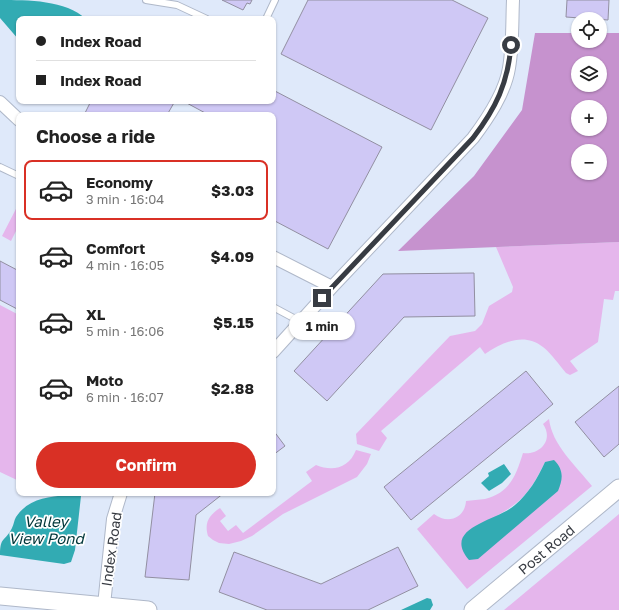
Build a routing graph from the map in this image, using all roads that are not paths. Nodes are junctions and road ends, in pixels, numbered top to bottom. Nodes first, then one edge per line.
1 (146, 0) edge
2 (275, 0) edge
3 (513, 0) edge
4 (201, 16) edge
5 (267, 16) edge
6 (0, 102) edge
7 (16, 117) edge
8 (0, 167) edge
9 (16, 175) edge
10 (276, 259) edge
11 (332, 287) junction
12 (276, 309) edge
13 (301, 322) junction
14 (276, 349) edge
15 (619, 488) edge
16 (121, 496) edge
17 (0, 596) edge
18 (104, 605) junction
19 (148, 610) edge
20 (473, 610) edge

1 - 4 lane
2 - 5 lane
3 - 11 street
6 - 7 street
8 - 9 lane
10 - 11 street
11 - 13 street
12 - 13 lane
13 - 14 street
15 - 20 street, Post Road
16 - 18 street, Index Road
17 - 18 street
18 - 19 street

